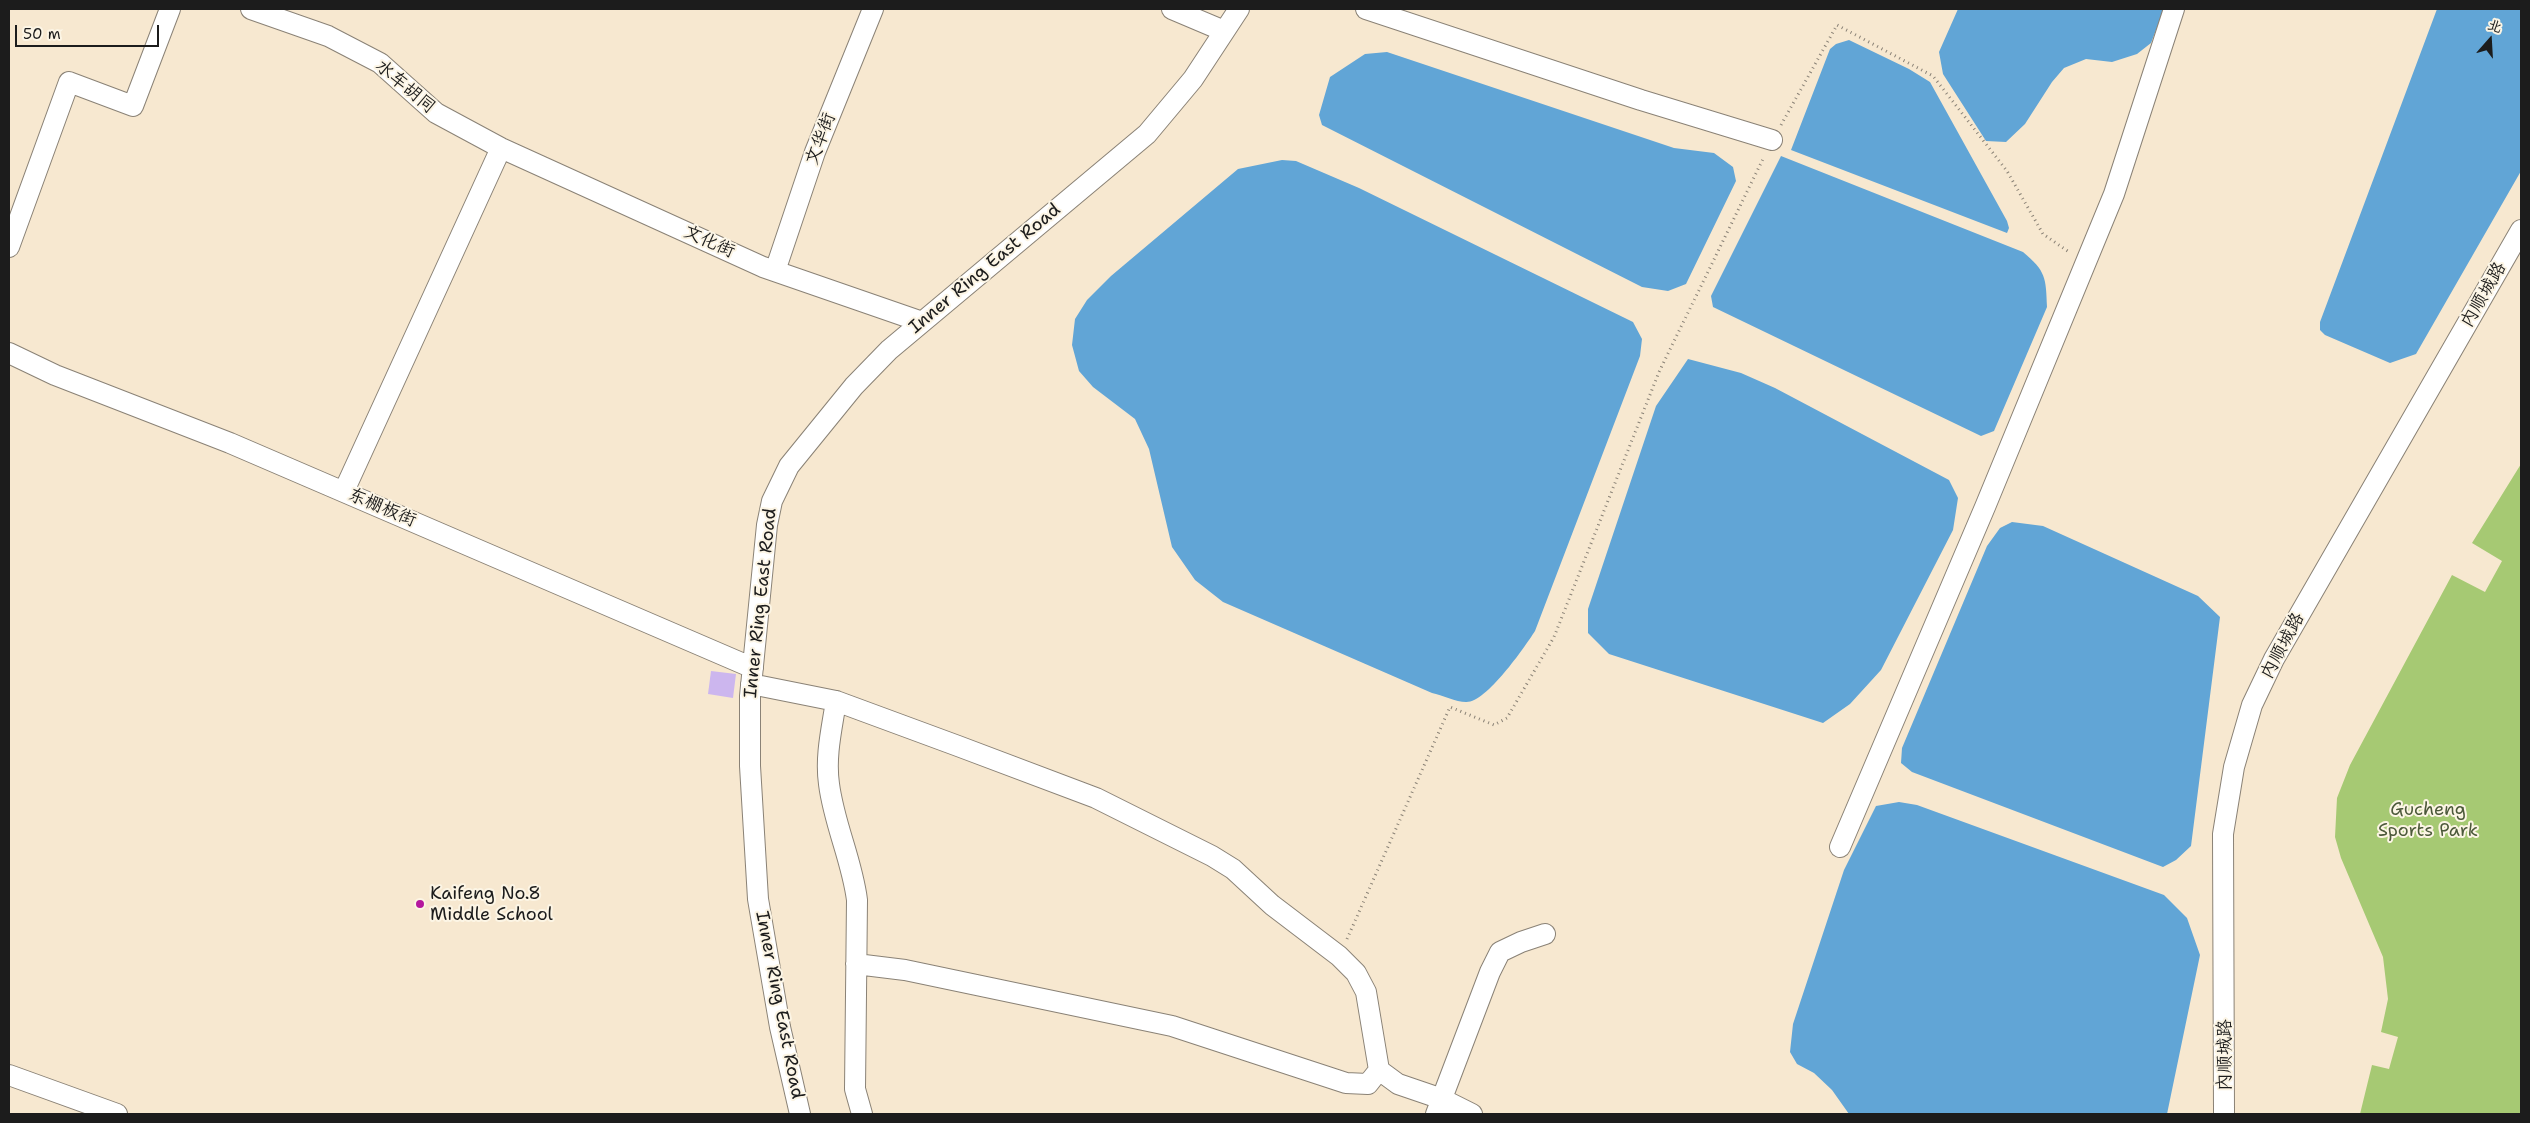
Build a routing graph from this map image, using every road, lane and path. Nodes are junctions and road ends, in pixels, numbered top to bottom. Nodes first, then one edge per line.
1 (170, 9) edge
2 (251, 9) edge
3 (873, 9) edge
4 (1172, 9) edge
5 (1239, 9) edge
6 (1366, 9) edge
7 (2174, 9) edge
8 (1224, 31) junction
9 (1772, 140) junction
10 (501, 148) junction
11 (2521, 230) edge
12 (9, 247) edge
13 (2086, 264) junction
14 (775, 271) junction
15 (922, 322) junction
16 (9, 353) edge
17 (344, 491) junction
18 (752, 676) junction
19 (836, 701) junction
20 (1840, 847) dead end
21 (1545, 934) dead end
22 (1340, 956) junction
23 (856, 964) junction
24 (1379, 1070) junction
25 (9, 1075) edge
26 (1439, 1106) edge
27 (117, 1114) edge
28 (800, 1114) edge
29 (862, 1114) edge
30 (1472, 1114) edge
31 (2224, 1114) edge

1 - 12 street
2 - 10 street, 水车胡同
3 - 14 street, 文华街
4 - 8 street
5 - 8 street, Inner Ring East Road
6 - 9 street
7 - 13 street
8 - 15 street, Inner Ring East Road
9 - 13 path
9 - 22 path
10 - 14 street, 文化街
10 - 17 street
11 - 31 street, 内顺城路
13 - 20 street
14 - 15 street, 文化街
15 - 18 street, Inner Ring East Road
16 - 17 street, 东棚板街
17 - 18 street, 东棚板街
18 - 19 street, 东棚板街
18 - 28 street, Inner Ring East Road
19 - 22 street, 东棚板街
19 - 23 street
21 - 26 street
22 - 24 street, 东棚板街
23 - 24 street
23 - 29 street
24 - 26 street
25 - 27 street
26 - 30 street

